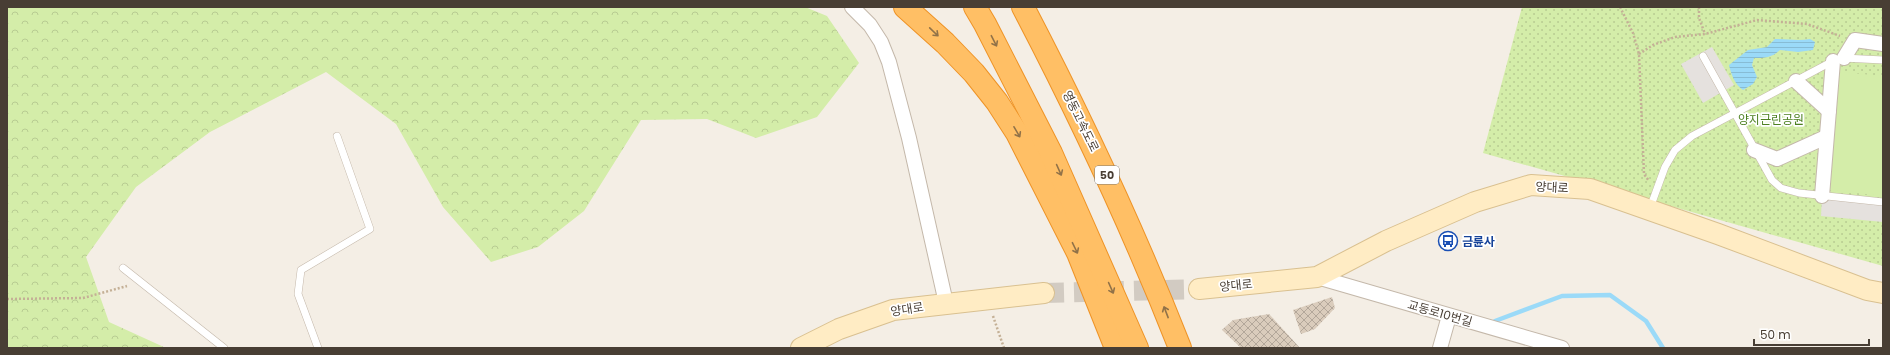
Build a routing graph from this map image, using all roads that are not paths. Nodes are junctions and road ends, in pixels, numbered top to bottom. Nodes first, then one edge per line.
1 (852, 7) edge
2 (905, 7) edge
3 (975, 7) edge
4 (1024, 7) edge
5 (1883, 44) edge
6 (1703, 56) dead end
7 (1838, 59) junction
8 (1883, 60) edge
9 (1796, 81) junction
10 (1829, 111) junction
11 (1735, 114) junction
12 (337, 136) dead end
13 (1826, 137) junction
14 (1754, 150) junction
15 (1822, 196) junction
16 (1883, 202) edge
17 (1649, 211) junction
18 (123, 268) dead end
19 (1317, 277) junction
20 (1199, 289) tunnel mouth
21 (1883, 293) edge
22 (1044, 294) tunnel mouth
23 (946, 303) junction
24 (1448, 316) junction
25 (1130, 345) edge
26 (224, 348) edge
27 (318, 348) edge
28 (801, 348) edge
29 (1180, 348) edge
30 (1440, 348) edge
31 (1562, 348) edge

1 - 23 street
2 -> 25 highway
3 -> 25 highway
29 -> 4 highway, 영동고속도로 / 50
5 - 7 street
6 - 11 lane
7 - 8 lane
7 - 9 lane
7 - 10 street
9 - 10 street
9 - 11 lane
10 - 13 street
11 - 14 lane
11 - 17 lane
12 - 27 lane
13 - 14 street
13 - 15 street
14 - 15 lane
15 - 16 lane
17 - 19 street, 양대로
17 - 21 street, 양대로
18 - 26 lane
19 - 20 street, 양대로
19 - 24 street, 교동로10번길
22 - 23 street, 양대로
23 - 28 street, 양대로
24 - 30 street
24 - 31 street, 교동로10번길

